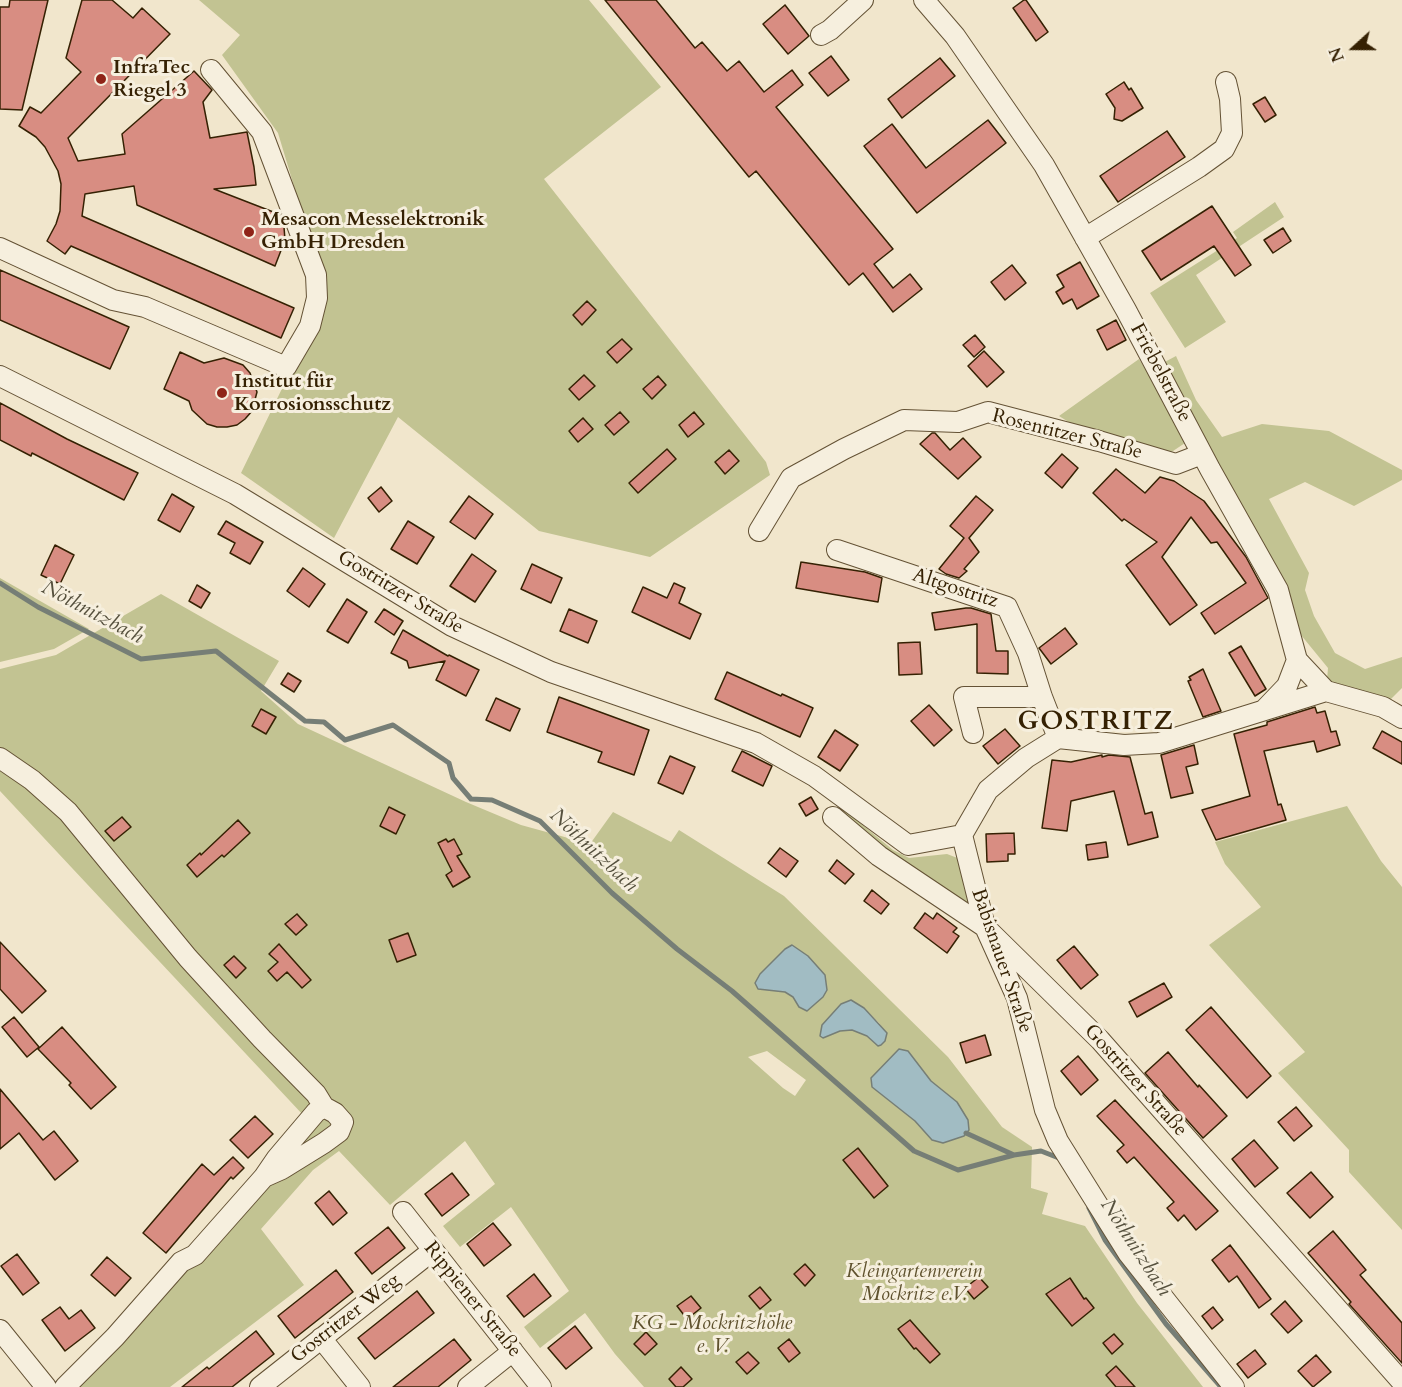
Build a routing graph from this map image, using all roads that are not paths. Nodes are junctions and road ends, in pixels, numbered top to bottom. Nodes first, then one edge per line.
1 (863, 0) edge
2 (924, 0) edge
3 (821, 35) dead end
4 (211, 70) dead end
5 (1226, 82) dead end
6 (1085, 238) junction
7 (0, 248) edge
8 (0, 375) edge
9 (1202, 454) junction
10 (759, 531) dead end
11 (837, 550) dead end
12 (1298, 660) junction
13 (1326, 691) junction
14 (1042, 697) junction
15 (1263, 711) junction
16 (1402, 718) edge
17 (973, 733) dead end
18 (1058, 738) junction
19 (0, 758) edge
20 (833, 817) dead end
21 (962, 835) junction
22 (985, 927) junction
23 (324, 1107) junction
24 (264, 1177) junction
25 (403, 1212) dead end
26 (432, 1251) junction
27 (0, 1330) edge
28 (321, 1338) junction
29 (513, 1351) junction
30 (1402, 1382) edge
31 (46, 1387) edge
32 (64, 1387) edge
33 (260, 1387) edge
34 (360, 1387) edge
35 (468, 1387) edge
36 (541, 1387) edge
37 (1234, 1387) edge

1 - 3 street
2 - 6 street, Friebelstraße
4 - 7 street
5 - 6 street
6 - 9 street, Friebelstraße
8 - 21 street, Gostritzer Straße
9 - 10 street, Rosentitzer Straße
9 - 12 street, Friebelstraße
11 - 14 street, Altgostritz
12 - 13 street, Friebelstraße
12 - 15 street
13 - 15 street
13 - 16 street
14 - 17 street
14 - 18 street, Altgostritz
15 - 18 street
18 - 21 street
19 - 23 street
20 - 22 street, Gostritzer Straße
21 - 22 street, Babisnauer Straße
22 - 30 street, Gostritzer Straße
22 - 37 street, Babisnauer Straße
23 - 24 street
23 - 24 street
24 - 32 street
25 - 26 street, Rippiener Straße
26 - 28 street, Gostritzer Weg
26 - 29 street, Rippiener Straße
27 - 31 street
28 - 33 street, Gostritzer Weg
28 - 34 street
29 - 35 street
29 - 36 street, Rippiener Straße

